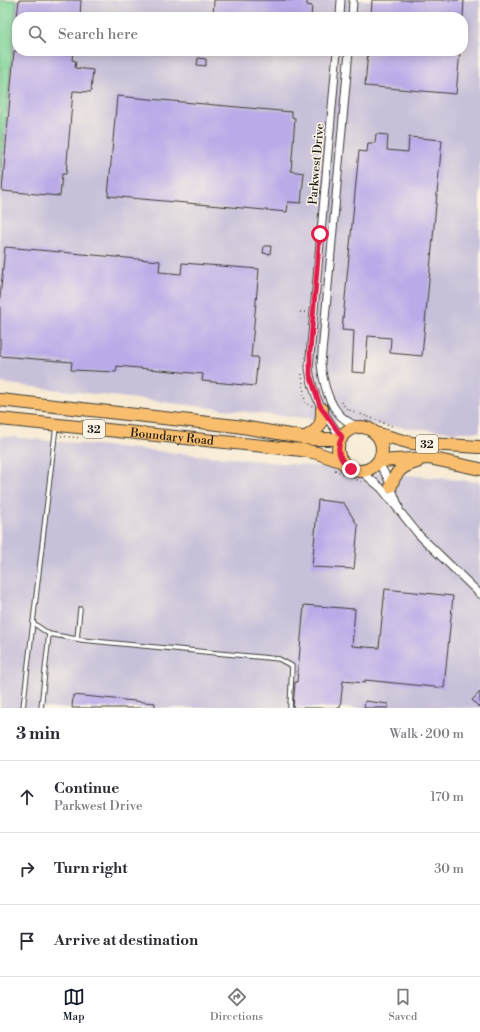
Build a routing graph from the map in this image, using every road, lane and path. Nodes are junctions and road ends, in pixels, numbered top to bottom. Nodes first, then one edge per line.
1 (341, 0) edge
2 (354, 0) edge
3 (340, 12) edge
4 (353, 12) edge
5 (337, 56) edge
6 (349, 56) edge
7 (320, 234) junction
8 (332, 235) junction
9 (0, 400) edge
10 (322, 409) junction
11 (0, 419) edge
12 (56, 425) junction
13 (361, 427) junction
14 (375, 433) junction
15 (304, 438) junction
16 (342, 438) junction
17 (480, 447) edge
18 (429, 458) junction
19 (379, 461) junction
20 (343, 462) junction
21 (480, 469) edge
22 (361, 471) junction
23 (391, 486) junction
24 (401, 513) junction
25 (480, 594) edge
26 (80, 609) dead end
27 (33, 623) junction
28 (49, 634) junction
29 (77, 639) junction
30 (23, 708) edge
31 (41, 708) edge
32 (290, 708) edge

1 - 3 street
2 - 4 street
5 - 7 street, Parkwest Drive
6 - 8 street, Parkwest Drive
7 - 8 street
7 - 10 street, Parkwest Drive
8 - 13 street, Parkwest Drive
9 - 15 main road, Boundary Road / 32
10 - 15 main road
10 - 16 street, Parkwest Drive
11 - 12 main road, Boundary Road / 32
12 - 20 main road, Boundary Road / 32
12 - 27 lane
13 - 14 main road, 32
13 - 16 main road, 32
14 - 17 main road, 32
14 - 19 main road
15 - 16 main road, Boundary Road / 32
16 - 20 main road
18 - 19 main road, 32
18 - 21 main road, 32
18 - 23 main road
19 - 22 main road, 32
19 - 23 street
20 - 22 main road, 32
22 - 24 street
23 - 24 street
24 - 25 street
26 - 29 lane
27 - 28 lane
27 - 30 lane
28 - 29 lane
28 - 31 lane
29 - 32 lane

